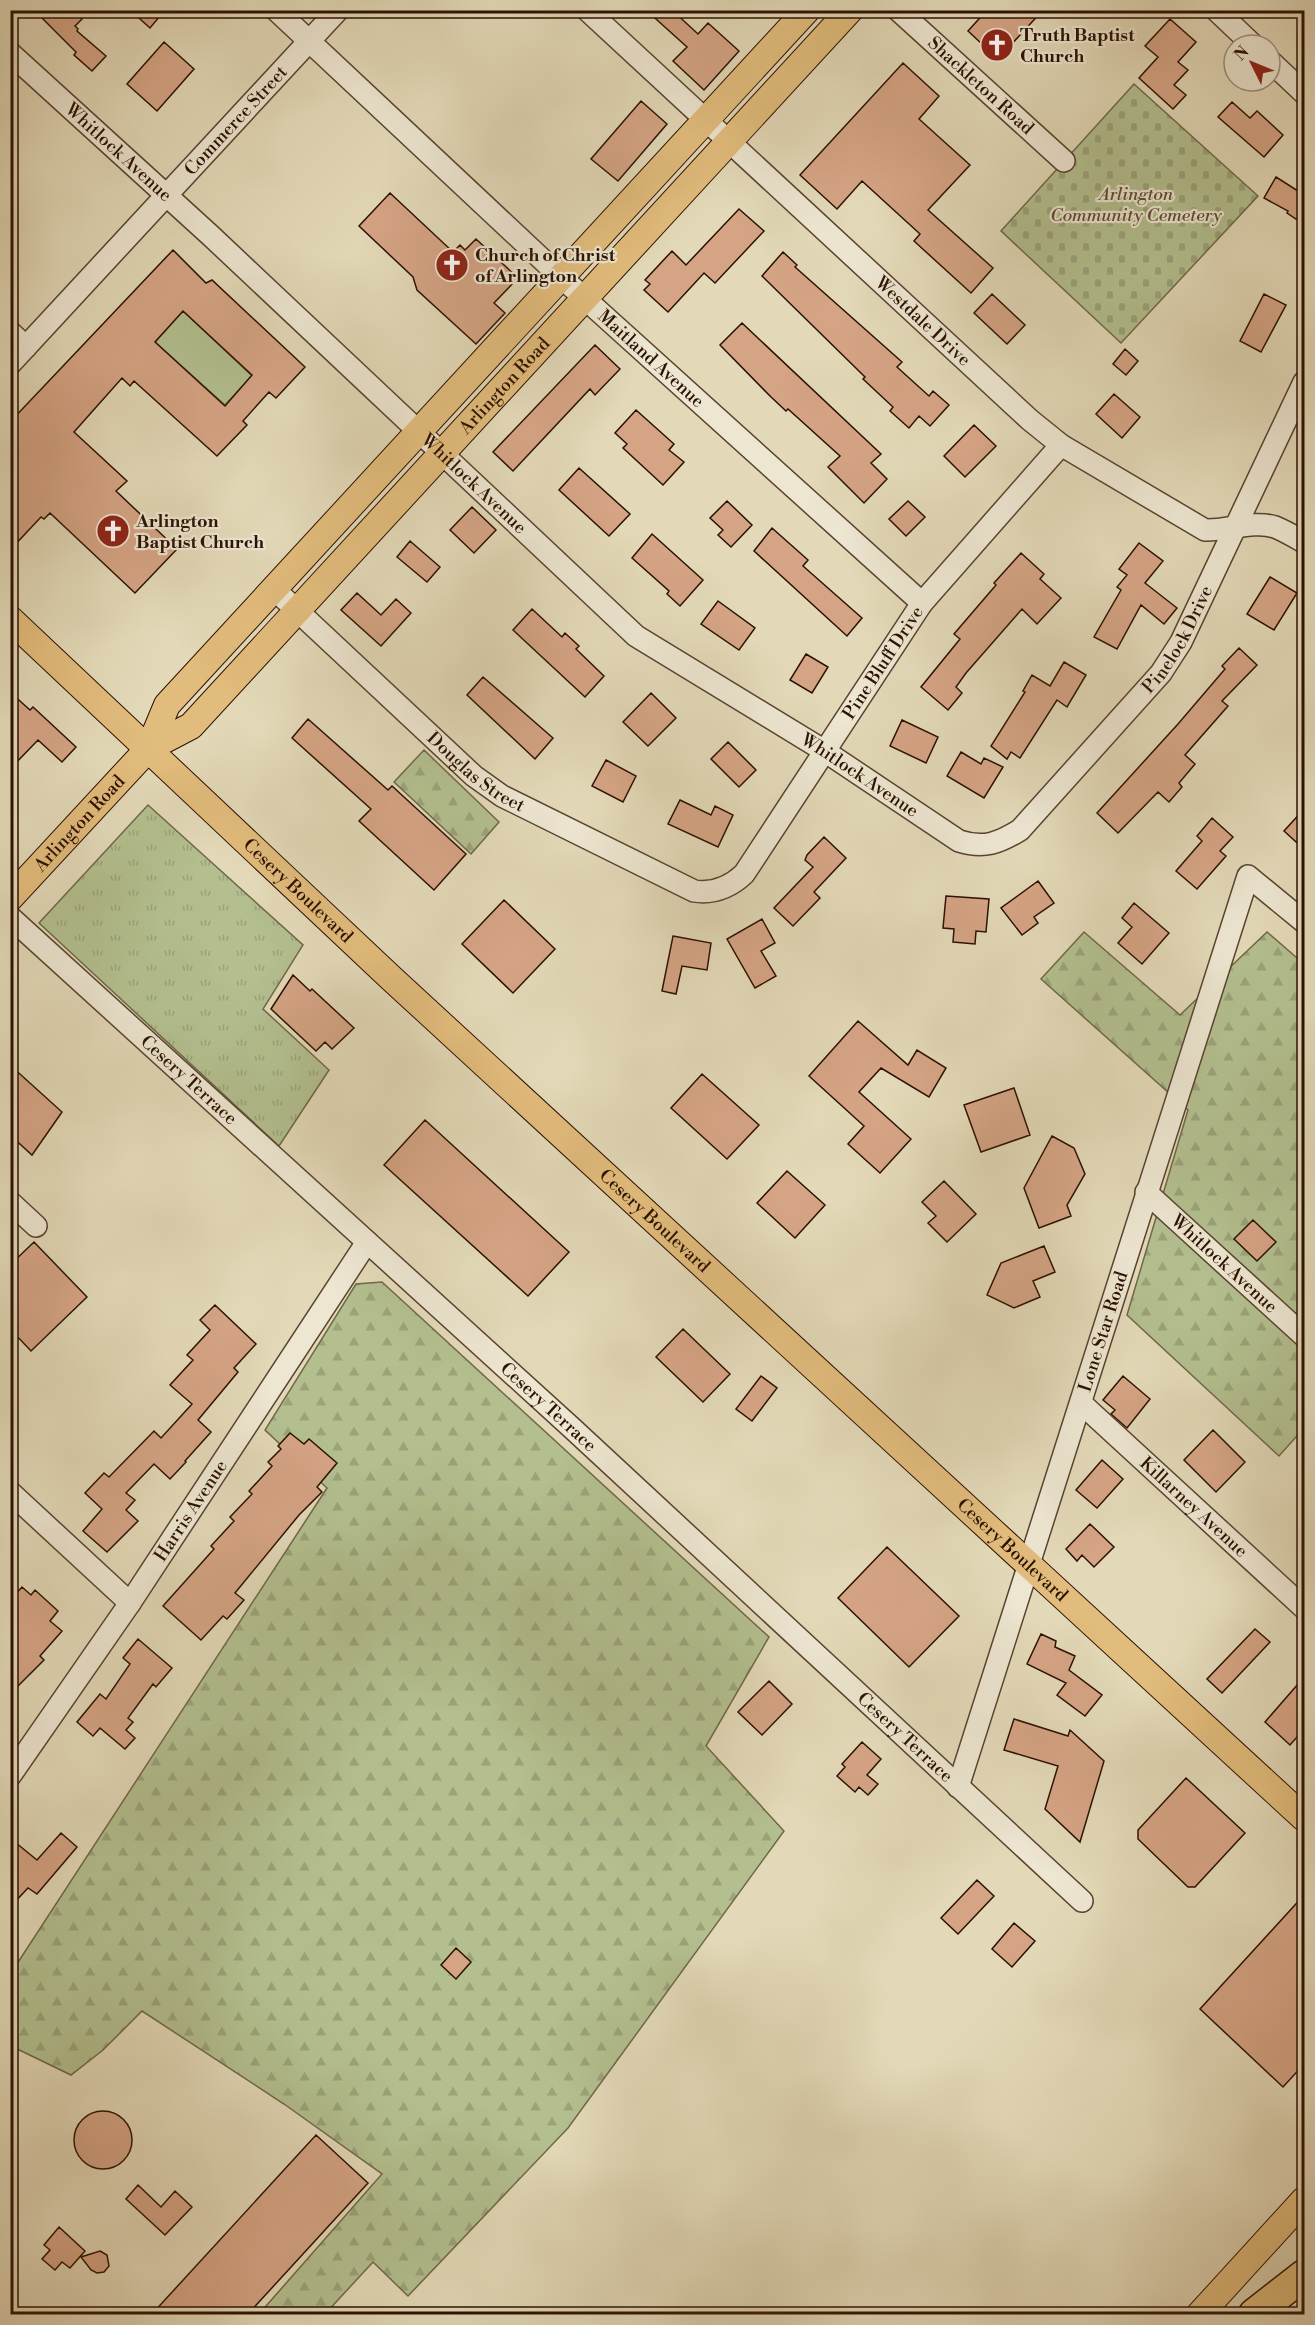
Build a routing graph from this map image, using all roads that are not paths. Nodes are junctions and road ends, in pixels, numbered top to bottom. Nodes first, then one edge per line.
1 (276, 10) edge
2 (338, 10) edge
3 (587, 10) edge
4 (807, 10) edge
5 (850, 10) edge
6 (898, 10) edge
7 (1225, 13) edge
8 (1242, 33) edge
9 (310, 41) junction
10 (10, 53) edge
11 (1282, 72) edge
12 (1305, 93) edge
13 (707, 120) junction
14 (731, 141) junction
15 (1064, 161) dead end
16 (165, 197) junction
17 (562, 278) junction
18 (586, 298) junction
19 (10, 332) edge
20 (27, 346) junction
21 (10, 364) edge
22 (1305, 382) edge
23 (419, 432) junction
24 (1061, 445) junction
25 (442, 453) junction
26 (1237, 529) junction
27 (1305, 542) edge
28 (274, 589) junction
29 (922, 603) junction
30 (297, 611) junction
31 (10, 619) edge
32 (149, 748) junction
33 (823, 750) junction
34 (985, 846) joint
35 (718, 890) joint
36 (10, 898) edge
37 (10, 916) edge
38 (1305, 922) edge
39 (1146, 1192) junction
40 (10, 1202) edge
41 (36, 1226) dead end
42 (367, 1242) junction
43 (1305, 1336) edge
44 (1082, 1404) junction
45 (10, 1492) edge
46 (1029, 1567) junction
47 (130, 1603) junction
48 (1305, 1608) edge
49 (10, 1776) edge
50 (958, 1787) junction
51 (1305, 1818) edge
52 (1082, 1901) dead end
53 (1305, 2200) edge
54 (1305, 2275) edge
55 (1305, 2282) edge
56 (1200, 2314) edge
57 (1254, 2314) edge
58 (1275, 2314) edge

1 - 9 street, Maitland Avenue
2 - 9 street, Commerce Street
3 - 13 street, Westdale Drive
4 - 13 main road, Arlington Road
5 - 14 main road, Arlington Road
6 - 15 street, Shackleton Road
7 - 8 street
9 - 16 street, Commerce Street
9 - 17 street, Maitland Avenue
10 - 16 street, Whitlock Avenue
11 - 12 street
13 - 14 street, Westdale Drive
13 - 17 main road, Arlington Road
14 - 18 main road, Arlington Road
14 - 24 street, Westdale Drive
16 - 20 street, Commerce Street
16 - 23 street, Whitlock Avenue
17 - 18 street, Maitland Avenue
17 - 23 main road, Arlington Road
18 - 25 main road, Arlington Road
18 - 29 street, Maitland Avenue
19 - 20 street
20 - 21 street, Commerce Street
22 - 26 street, Pinelock Drive
23 - 25 street, Whitlock Avenue
23 - 28 main road, Arlington Road
24 - 26 street, Westdale Drive
24 - 29 street, Pine Bluff Drive
25 - 30 main road, Arlington Road
25 - 33 street, Whitlock Avenue
26 - 27 street, Westdale Drive
26 - 34 street, Pinelock Drive
28 - 30 street, Douglas Street
28 - 32 main road, Arlington Road
29 - 33 street, Pine Bluff Drive
30 - 32 main road, Arlington Road
30 - 35 street, Douglas Street
31 - 32 main road, Cesery Boulevard
32 - 36 main road, Arlington Road
32 - 46 main road, Cesery Boulevard
33 - 34 street, Whitlock Avenue
33 - 35 street, Pine Bluff Drive
37 - 42 street, Cesery Terrace
38 - 39 street, Lone Star Road
39 - 43 street, Whitlock Avenue
39 - 44 street, Lone Star Road
40 - 41 street
42 - 47 street, Harris Avenue
42 - 50 street, Cesery Terrace
44 - 46 street, Lone Star Road
44 - 48 street, Killarney Avenue
45 - 47 street
46 - 50 street, Lone Star Road
46 - 51 main road, Cesery Boulevard
47 - 49 street, Harris Avenue
50 - 52 street, Cesery Terrace
53 - 56 main road
54 - 57 highway
55 - 58 highway

